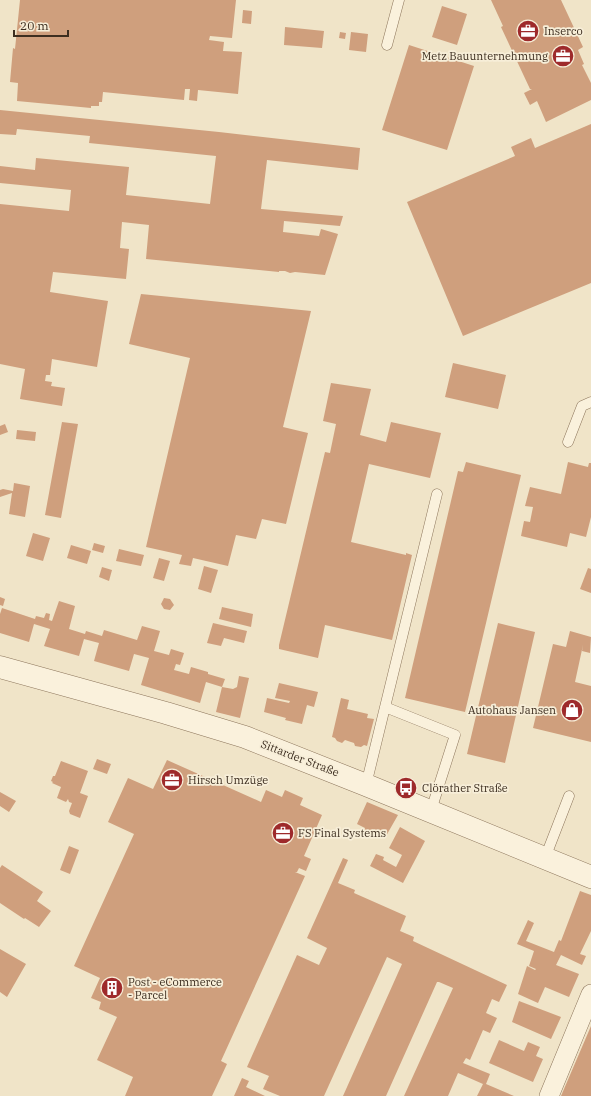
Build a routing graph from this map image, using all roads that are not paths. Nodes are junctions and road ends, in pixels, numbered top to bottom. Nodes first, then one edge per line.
1 (399, 0) edge
2 (387, 45) dead end
3 (591, 402) edge
4 (568, 442) dead end
5 (437, 494) dead end
6 (0, 667) edge
7 (385, 708) junction
8 (366, 784) junction
9 (569, 796) dead end
10 (432, 812) junction
11 (545, 858) junction
12 (591, 877) edge
13 (591, 994) edge
14 (549, 1096) edge

1 - 2 lane
3 - 4 lane
5 - 7 lane
6 - 8 street, Sittarder Straße
7 - 8 lane
7 - 10 lane
8 - 10 street, Sittarder Straße
9 - 11 lane
10 - 11 street, Sittarder Straße
11 - 12 street, Sittarder Straße
13 - 14 street

